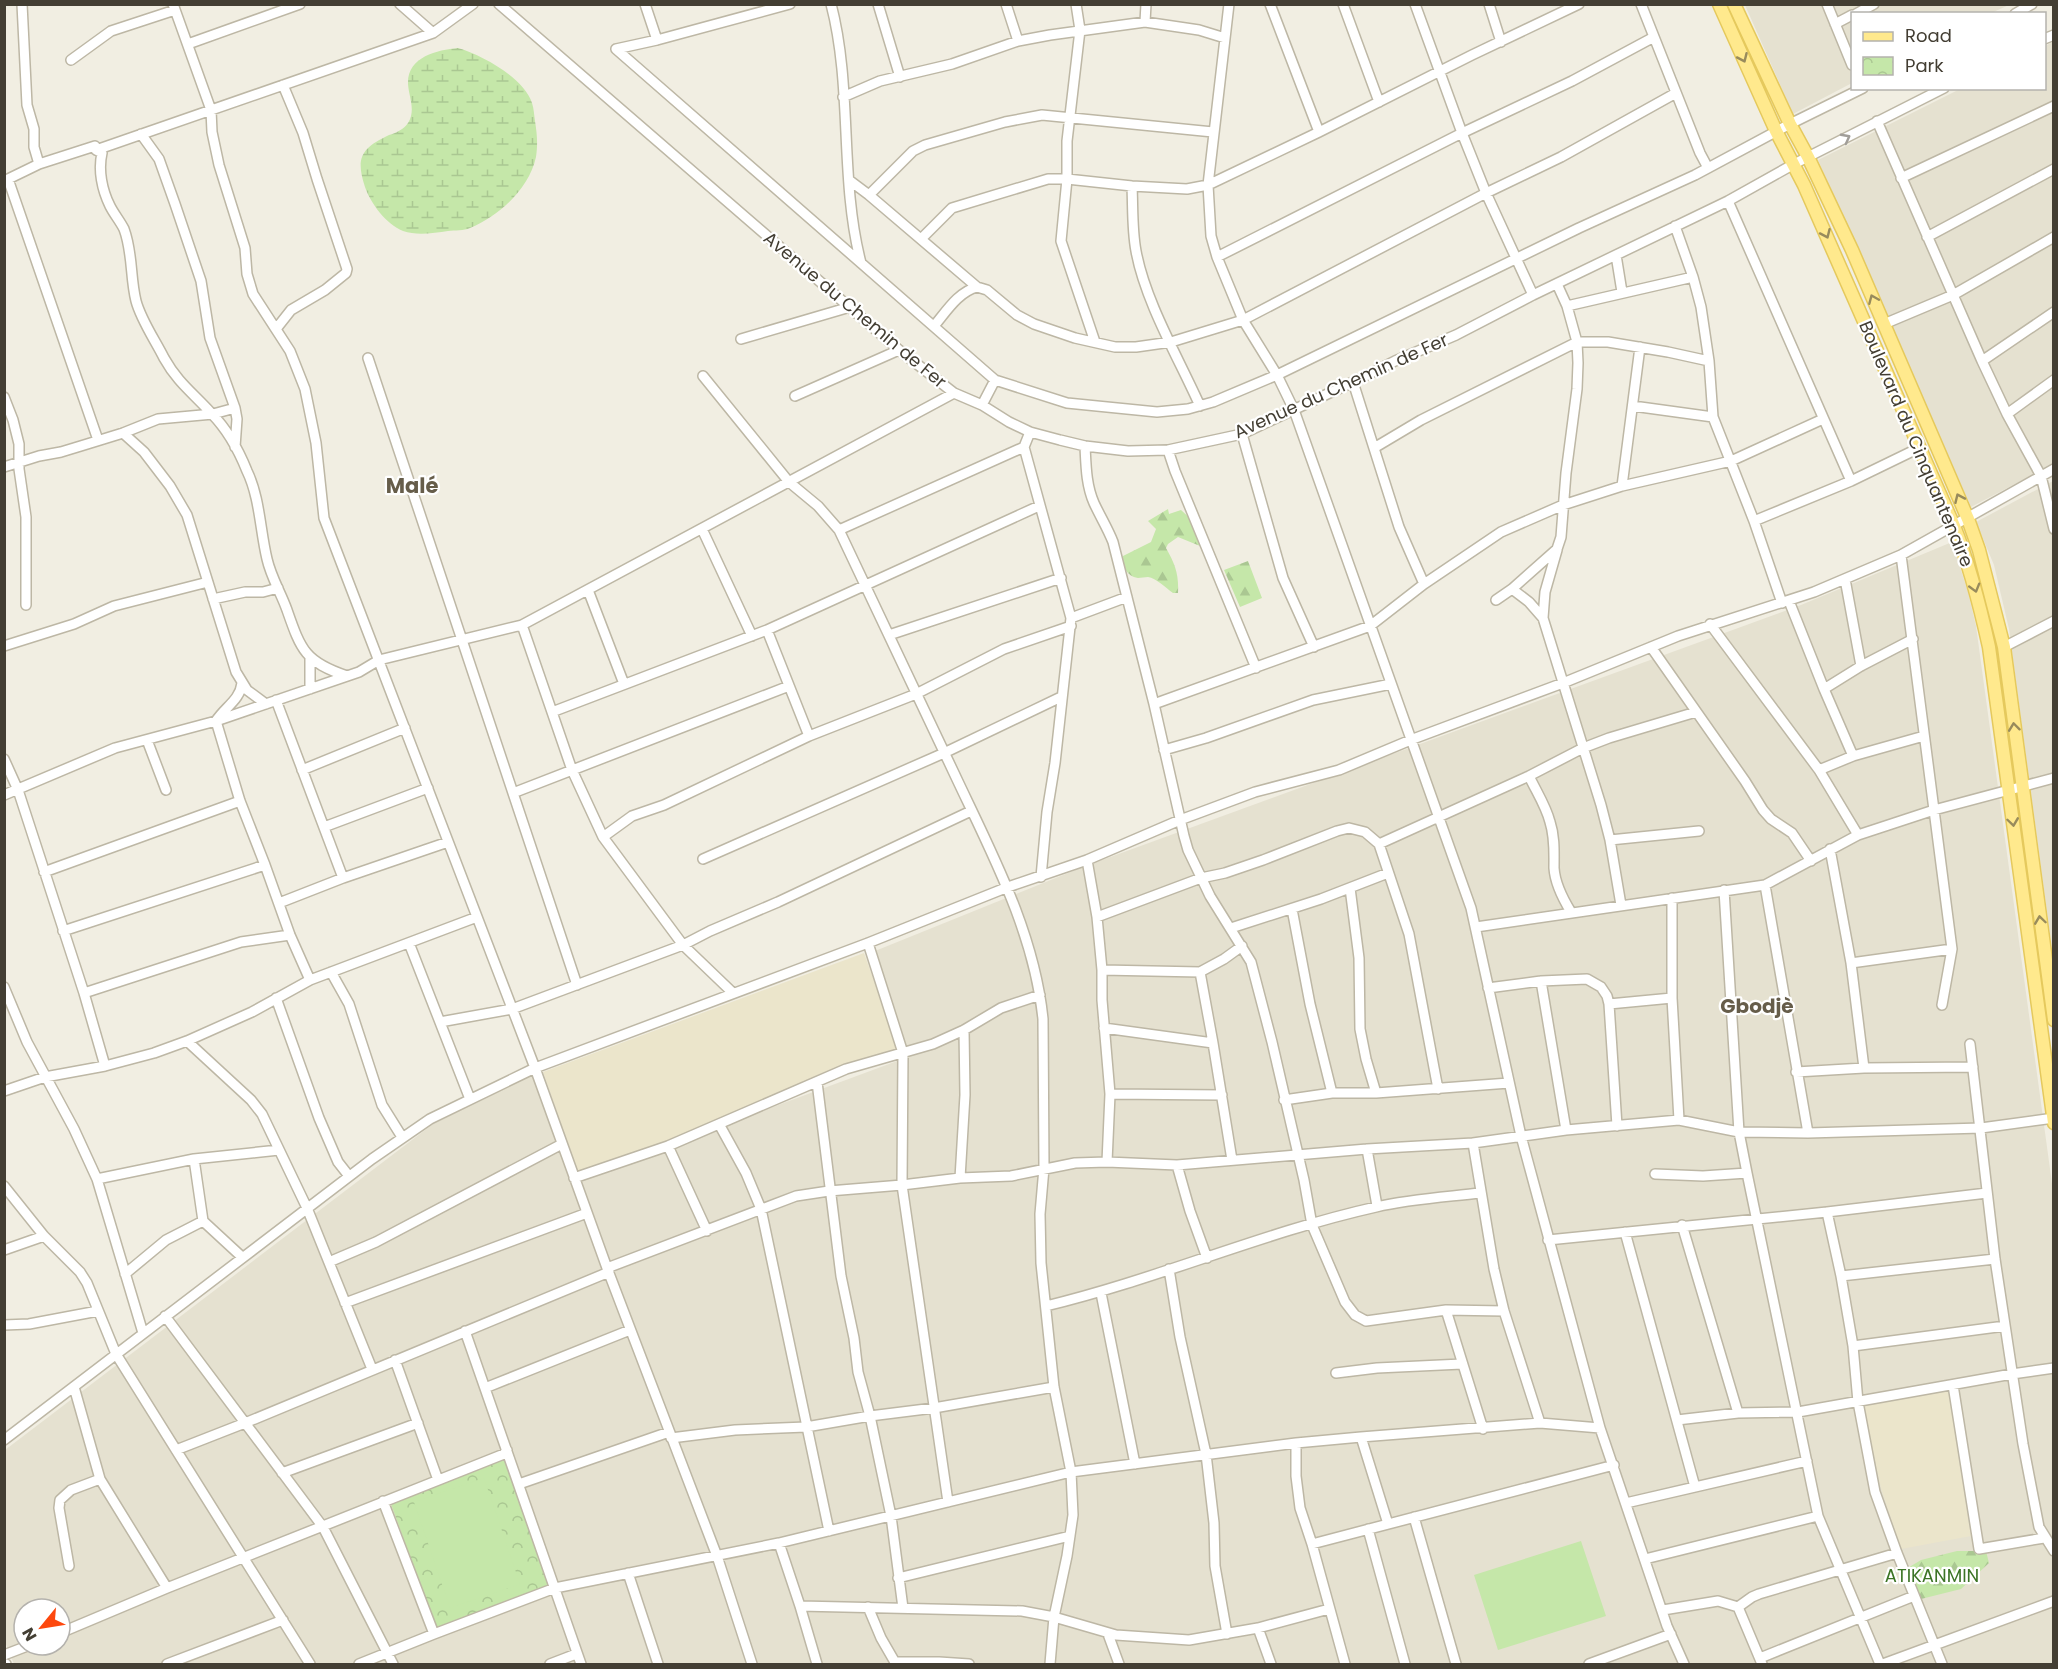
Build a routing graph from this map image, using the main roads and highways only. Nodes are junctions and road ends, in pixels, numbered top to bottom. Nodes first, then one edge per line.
1 (1719, 4) edge
2 (1734, 4) edge
3 (2054, 1020) edge
4 (2053, 1113) edge
5 (2054, 1123) edge

1 -> 4 main road, Boulevard du Cinquantenaire
3 -> 2 main road, Boulevard du Cinquantenaire
4 - 5 main road, Boulevard du Cinquantenaire

